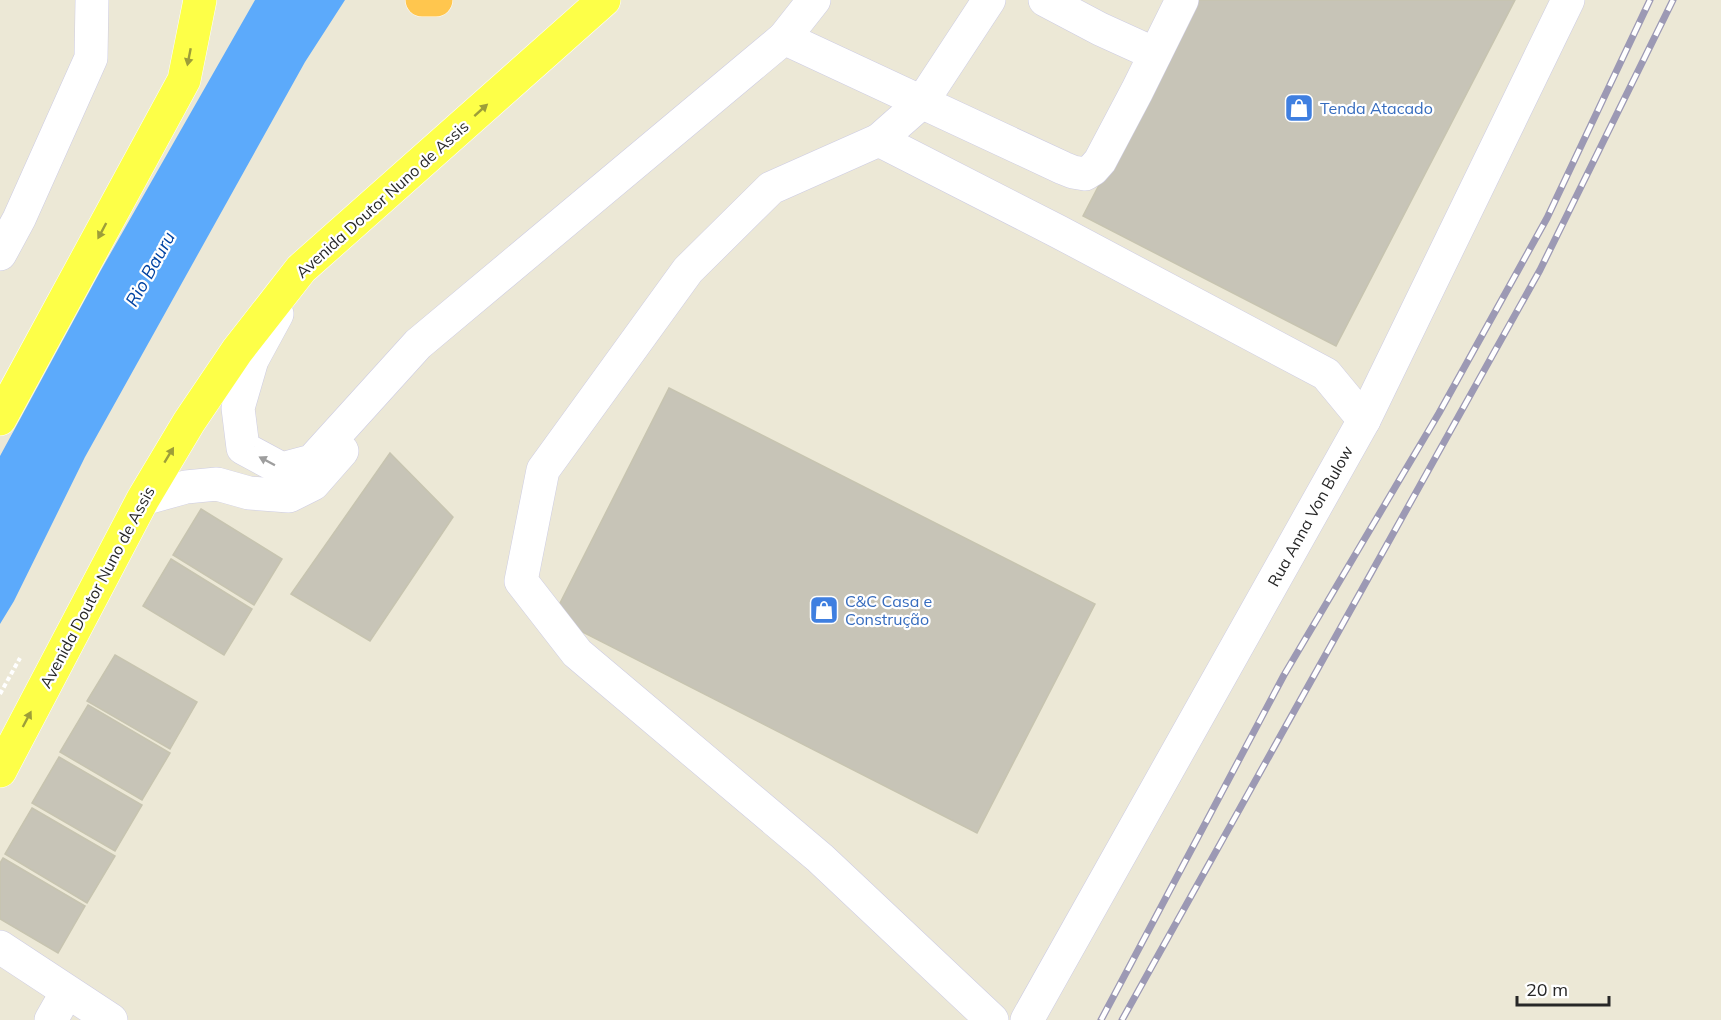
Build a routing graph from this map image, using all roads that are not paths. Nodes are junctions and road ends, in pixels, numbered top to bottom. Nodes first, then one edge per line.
1 (92, 0) edge
2 (200, 0) edge
3 (604, 0) edge
4 (814, 0) edge
5 (989, 0) edge
6 (1045, 0) edge
7 (1182, 0) edge
8 (1568, 0) edge
9 (784, 38) junction
10 (1155, 54) junction
11 (922, 102) junction
12 (879, 140) junction
13 (0, 254) edge
14 (301, 269) junction
15 (418, 344) junction
16 (0, 419) edge
17 (1364, 420) junction
18 (143, 499) junction
19 (0, 771) edge
20 (0, 947) edge
21 (67, 992) junction
22 (51, 1020) edge
23 (111, 1020) edge
24 (992, 1020) edge
25 (1027, 1020) edge

1 - 13 street
2 -> 16 main road
14 -> 3 main road, Avenida Doutor Nuno de Assis
4 - 9 street
5 - 11 street
6 - 10 street
7 - 10 street
8 - 17 street, Rua Anna Von Bulow
9 - 11 street
9 - 15 street
10 - 11 street
11 - 12 street
12 - 17 street
12 - 24 street
15 -> 14 street
18 -> 14 main road, Avenida Doutor Nuno de Assis
15 - 18 street
17 - 25 street, Rua Anna Von Bulow
19 -> 18 main road, Avenida Doutor Nuno de Assis
20 - 21 street
21 - 22 street
21 - 23 street

